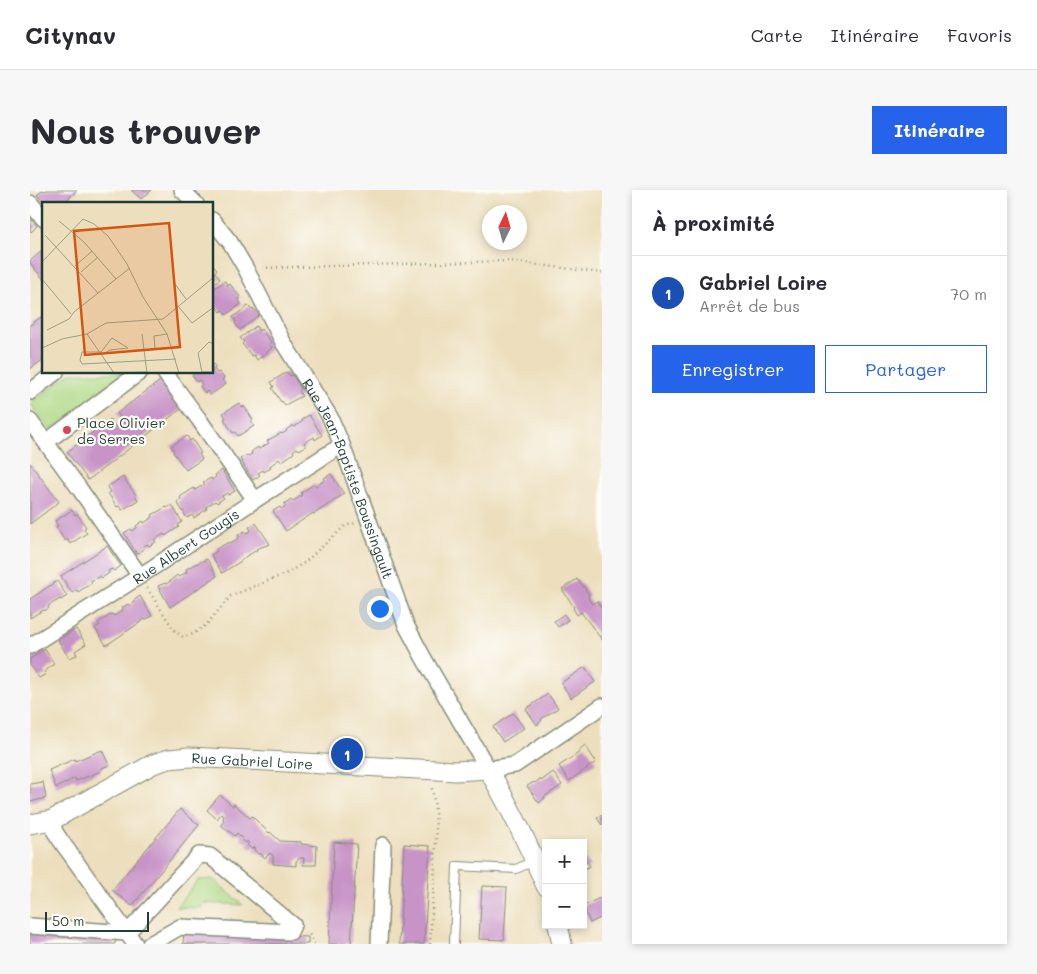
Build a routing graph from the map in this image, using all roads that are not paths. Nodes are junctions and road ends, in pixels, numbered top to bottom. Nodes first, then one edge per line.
1 (182, 190) edge
2 (194, 202) edge
3 (30, 203) edge
4 (42, 217) edge
5 (214, 222) edge
6 (53, 374) edge
7 (137, 374) edge
8 (165, 374) edge
9 (30, 392) edge
10 (30, 421) edge
11 (46, 442) junction
12 (342, 445) junction
13 (255, 500) junction
14 (140, 576) junction
15 (30, 646) edge
16 (602, 706) edge
17 (488, 769) junction
18 (52, 820) junction
19 (30, 824) edge
20 (383, 844) dead end
21 (535, 861) junction
22 (545, 884) edge
23 (30, 926) edge
24 (559, 929) edge
25 (131, 939) edge
26 (150, 944) edge
27 (379, 944) edge
28 (454, 944) edge
29 (562, 944) edge

1 - 2 street
3 - 4 street
5 - 12 street, Rue Jean-Baptiste Boussingault
6 - 9 street
7 - 11 street
8 - 13 street
10 - 11 street
11 - 14 street
12 - 13 street, Rue Albert Gougis
12 - 17 street, Rue Jean-Baptiste Boussingault
13 - 14 street, Rue Albert Gougis
14 - 15 street, Rue Albert Gougis
16 - 17 street
17 - 18 street, Rue Gabriel Loire
17 - 21 street
18 - 19 street, Rue Gabriel Loire
18 - 25 street
20 - 27 street
21 - 22 street
21 - 28 lane
23 - 25 street
24 - 29 street
25 - 26 street

